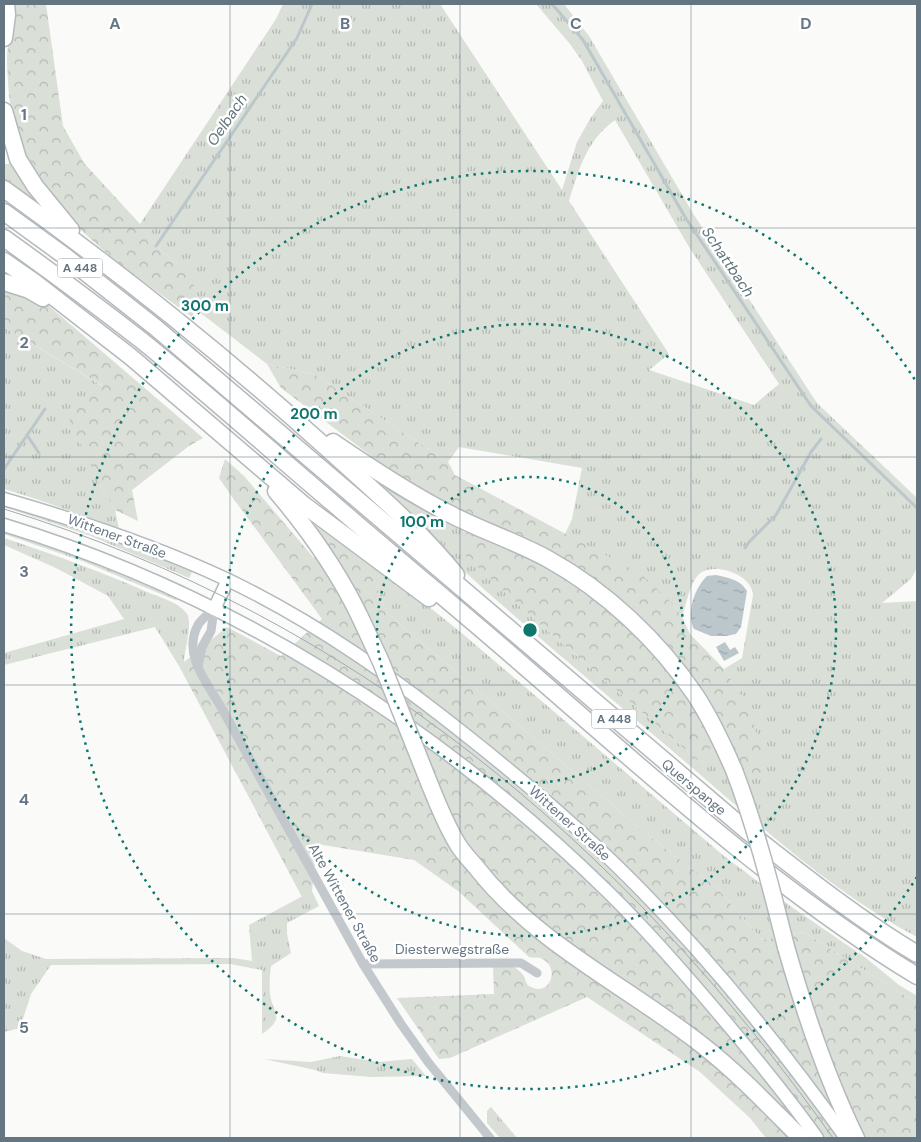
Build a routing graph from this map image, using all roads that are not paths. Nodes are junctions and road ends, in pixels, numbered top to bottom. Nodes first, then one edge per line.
1 (6, 4) edge
2 (4, 38) edge
3 (4, 111) edge
4 (4, 190) edge
5 (4, 212) edge
6 (4, 238) edge
7 (4, 261) edge
8 (113, 270) junction
9 (4, 282) edge
10 (90, 324) junction
11 (285, 410) junction
12 (246, 455) junction
13 (4, 499) edge
14 (4, 525) edge
15 (228, 580) junction
16 (482, 606) junction
17 (214, 609) junction
18 (523, 665) junction
19 (198, 666) junction
20 (917, 954) edge
21 (363, 964) junction
22 (537, 974) dead end
23 (917, 976) edge
24 (490, 1138) edge
25 (801, 1138) edge
26 (817, 1138) edge
27 (846, 1138) edge
28 (856, 1138) edge

1 - 2 highway
3 - 8 highway
4 - 8 highway
5 - 16 highway, A 448
6 - 18 highway, A 448
7 - 10 highway
8 - 11 highway
9 - 10 highway
10 - 12 highway
11 - 16 highway
11 - 28 highway, bridge
12 - 18 highway
12 - 25 highway, bridge
13 - 15 main road, Wittener Straße
14 - 17 main road, Wittener Straße
15 - 17 main road
15 - 27 main road, Wittener Straße
16 - 20 highway, Querspange / A 448
17 - 19 street
17 - 19 street, Alte Wittener Straße
17 - 26 main road, Wittener Straße
18 - 23 highway, Querspange / A 448
19 - 21 street, Alte Wittener Straße
21 - 22 street, Diesterwegstraße
21 - 24 street, Alte Wittener Straße

